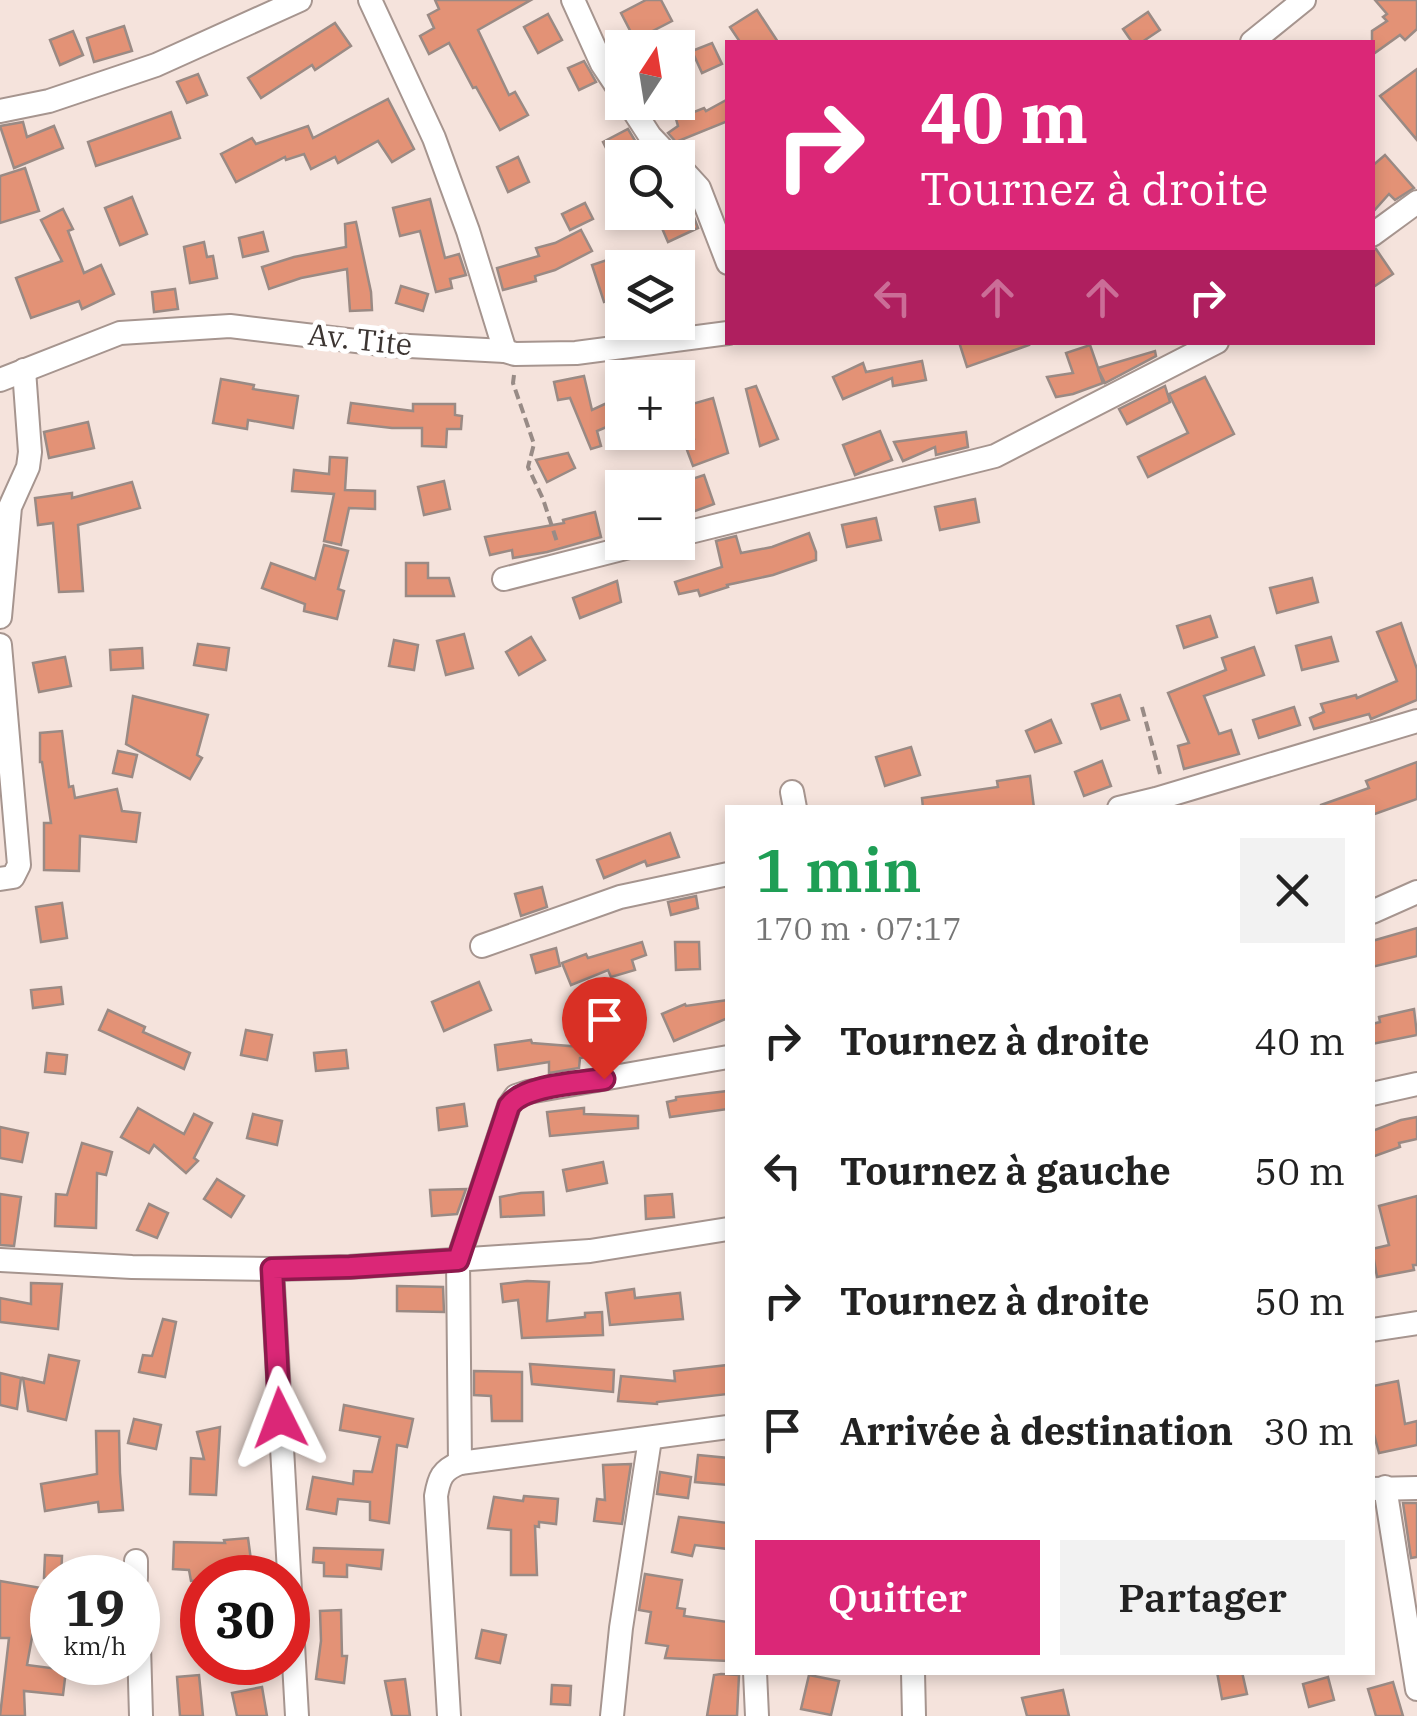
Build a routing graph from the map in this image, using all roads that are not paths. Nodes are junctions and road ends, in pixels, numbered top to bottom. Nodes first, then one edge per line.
1 (300, 0) edge
2 (370, 0) edge
3 (573, 0) edge
4 (1304, 0) edge
5 (1254, 40) edge
6 (605, 68) edge
7 (0, 111) edge
8 (695, 184) edge
9 (1417, 202) edge
10 (1375, 232) edge
11 (725, 255) edge
12 (725, 333) edge
13 (1211, 345) edge
14 (510, 353) junction
15 (24, 370) junction
16 (0, 380) edge
17 (695, 531) edge
18 (605, 553) edge
19 (504, 579) dead end
20 (0, 617) edge
21 (0, 645) edge
22 (1417, 722) edge
23 (1131, 805) edge
24 (725, 875) edge
25 (0, 879) edge
26 (1417, 892) edge
27 (1375, 911) edge
28 (482, 946) dead end
29 (725, 1058) edge
30 (1417, 1084) edge
31 (1375, 1093) edge
32 (725, 1229) edge
33 (0, 1260) edge
34 (458, 1260) junction
35 (272, 1269) junction
36 (1417, 1324) edge
37 (1375, 1330) edge
38 (725, 1427) edge
39 (650, 1439) junction
40 (460, 1463) junction
41 (1379, 1488) edge
42 (1417, 1488) edge
43 (755, 1675) edge
44 (913, 1675) edge
45 (140, 1685) edge
46 (1417, 1690) edge
47 (141, 1716) edge
48 (297, 1716) edge
49 (449, 1716) edge
50 (612, 1716) edge
51 (757, 1716) edge
52 (914, 1716) edge

1 - 7 street
2 - 14 street
3 - 6 street
4 - 5 street
8 - 11 street
9 - 10 street
12 - 14 street, Av. Tite
13 - 17 street
14 - 15 street, Av. Tite
15 - 16 street, Av. Tite
15 - 20 street
18 - 19 street
21 - 25 street
22 - 23 street
24 - 28 street
26 - 27 street
29 - 34 street
30 - 31 street
32 - 34 street
33 - 35 street
34 - 35 street
34 - 40 street
35 - 48 street
36 - 37 street
38 - 39 street
39 - 40 street
39 - 50 street
40 - 49 street
41 - 42 street
41 - 46 street
43 - 51 street
44 - 52 street
45 - 47 street

